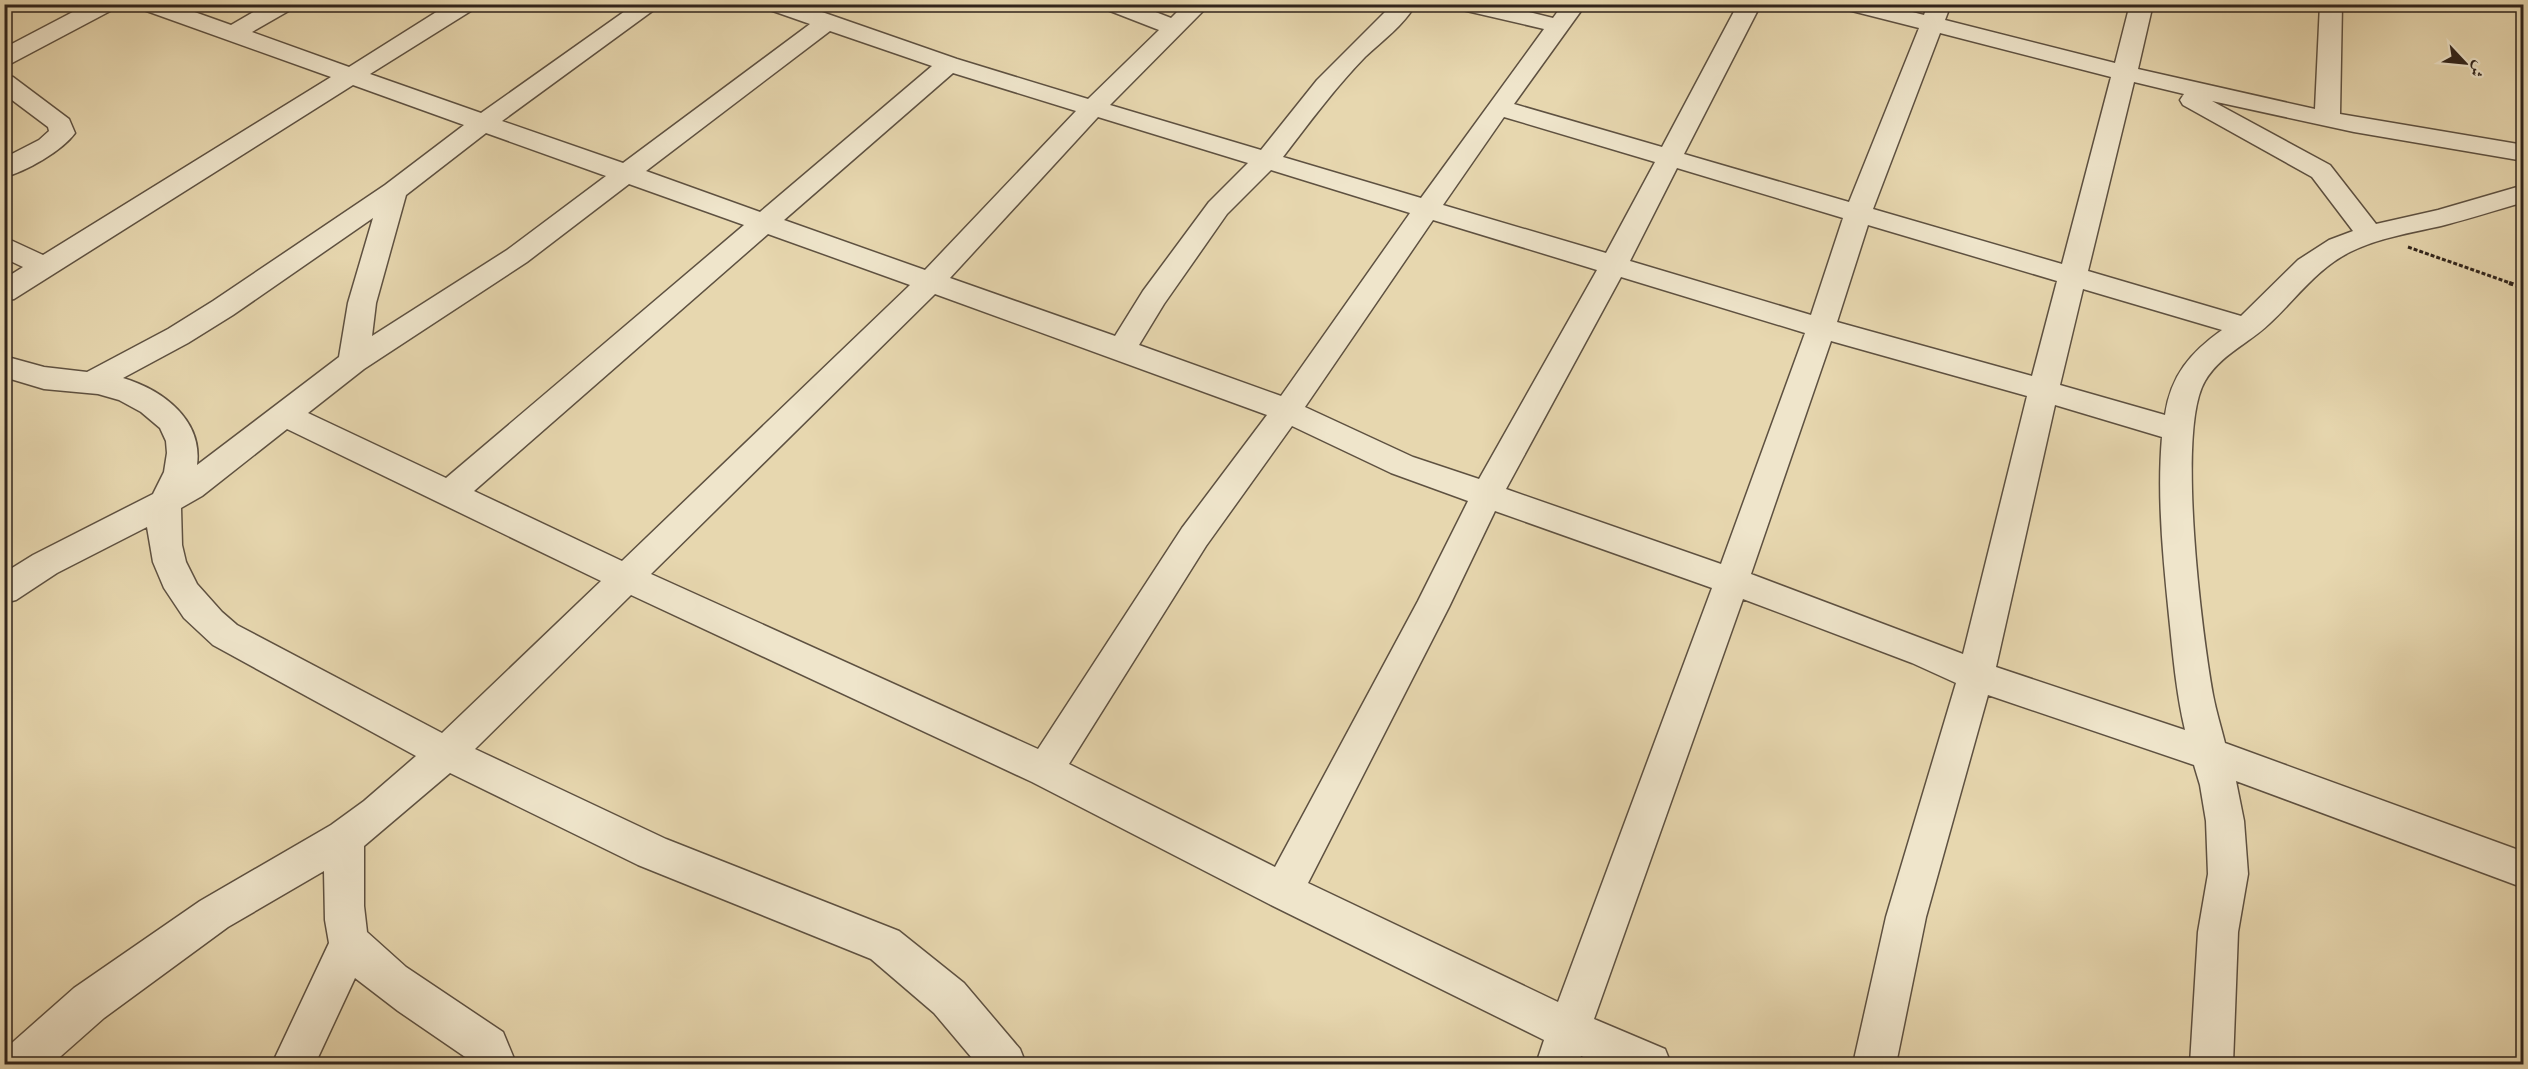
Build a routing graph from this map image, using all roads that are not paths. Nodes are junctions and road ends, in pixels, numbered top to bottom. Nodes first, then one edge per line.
1 (106, 4) edge
2 (149, 4) edge
3 (284, 4) edge
4 (466, 4) edge
5 (651, 4) edge
6 (1113, 4) edge
7 (1200, 4) edge
8 (1405, 4) edge
9 (1466, 4) edge
10 (1750, 4) edge
11 (1852, 4) edge
12 (2142, 4) edge
13 (2331, 4) edge
14 (802, 11) edge
15 (1936, 14) edge
16 (1567, 15) edge
17 (1174, 28) junction
18 (234, 33) junction
19 (4, 58) edge
20 (949, 64) junction
21 (2139, 75) junction
22 (350, 76) junction
23 (4, 82) edge
24 (1093, 108) junction
25 (1500, 108) junction
26 (2327, 119) junction
27 (483, 123) junction
28 (2523, 153) edge
29 (1668, 158) junction
30 (1267, 160) junction
31 (4, 169) edge
32 (627, 174) junction
33 (394, 190) junction
34 (2523, 193) edge
35 (1428, 208) junction
36 (1858, 213) junction
37 (765, 223) junction
38 (2370, 234) junction
39 (4, 246) edge
40 (1614, 264) junction
41 (44, 267) junction
42 (2074, 277) junction
43 (930, 282) junction
44 (4, 291) edge
45 (2245, 327) junction
46 (1821, 328) junction
47 (1122, 349) junction
48 (353, 362) junction
49 (4, 366) edge
50 (90, 382) junction
51 (2043, 391) junction
52 (1287, 410) junction
53 (284, 416) junction
54 (2178, 430) junction
55 (450, 494) junction
56 (1487, 494) junction
57 (165, 503) junction
58 (627, 578) junction
59 (1732, 581) junction
60 (4, 590) edge
61 (1976, 676) junction
62 (446, 753) junction
63 (2209, 754) junction
64 (1045, 770) junction
65 (345, 838) junction
66 (2523, 870) edge
67 (1282, 891) junction
68 (350, 944) junction
69 (1570, 1030) junction
70 (20, 1065) edge
71 (293, 1065) edge
72 (492, 1065) edge
73 (1005, 1065) edge
74 (1557, 1065) edge
75 (1650, 1065) edge
76 (1874, 1065) edge
77 (2211, 1065) edge

1 - 19 street
2 - 18 street
3 - 18 street
4 - 22 street
5 - 27 street
6 - 17 street
7 - 17 street
8 - 30 street
9 - 16 street
10 - 29 street
11 - 15 street
12 - 21 street
13 - 26 street
14 - 20 street
14 - 32 street
15 - 21 street
15 - 36 street
16 - 25 street
17 - 24 street
18 - 22 street
20 - 24 street
20 - 37 street
21 - 26 street
21 - 38 street
21 - 42 street
22 - 27 street
22 - 41 street
23 - 31 street
24 - 30 street
24 - 43 street
25 - 29 street
25 - 35 street
26 - 28 street
27 - 32 street
27 - 33 street
29 - 36 street
29 - 40 street
30 - 35 street
30 - 47 street
32 - 37 street
32 - 48 street
33 - 48 street
33 - 50 street
34 - 38 street
35 - 40 street
35 - 52 street
36 - 42 street
36 - 46 street
37 - 43 street
37 - 55 street
38 - 45 street
39 - 41 street
40 - 46 street
40 - 56 street
41 - 44 street
42 - 45 street
42 - 51 street
43 - 47 street
43 - 58 street
45 - 54 street
46 - 51 street
46 - 59 street
47 - 52 street
48 - 53 street
49 - 50 street
50 - 57 street
51 - 54 street
51 - 61 street
52 - 56 street
52 - 64 street
53 - 55 street
53 - 57 street
54 - 63 street
55 - 58 street
56 - 59 street
56 - 67 street
57 - 60 street
57 - 62 street
58 - 62 street
58 - 64 street
59 - 61 street
59 - 69 street
61 - 63 street
61 - 76 street
62 - 65 street
62 - 73 street
63 - 66 street
63 - 77 street
64 - 67 street
65 - 68 street
65 - 70 street
67 - 69 street
68 - 71 street
68 - 72 street
69 - 74 street
69 - 75 street

